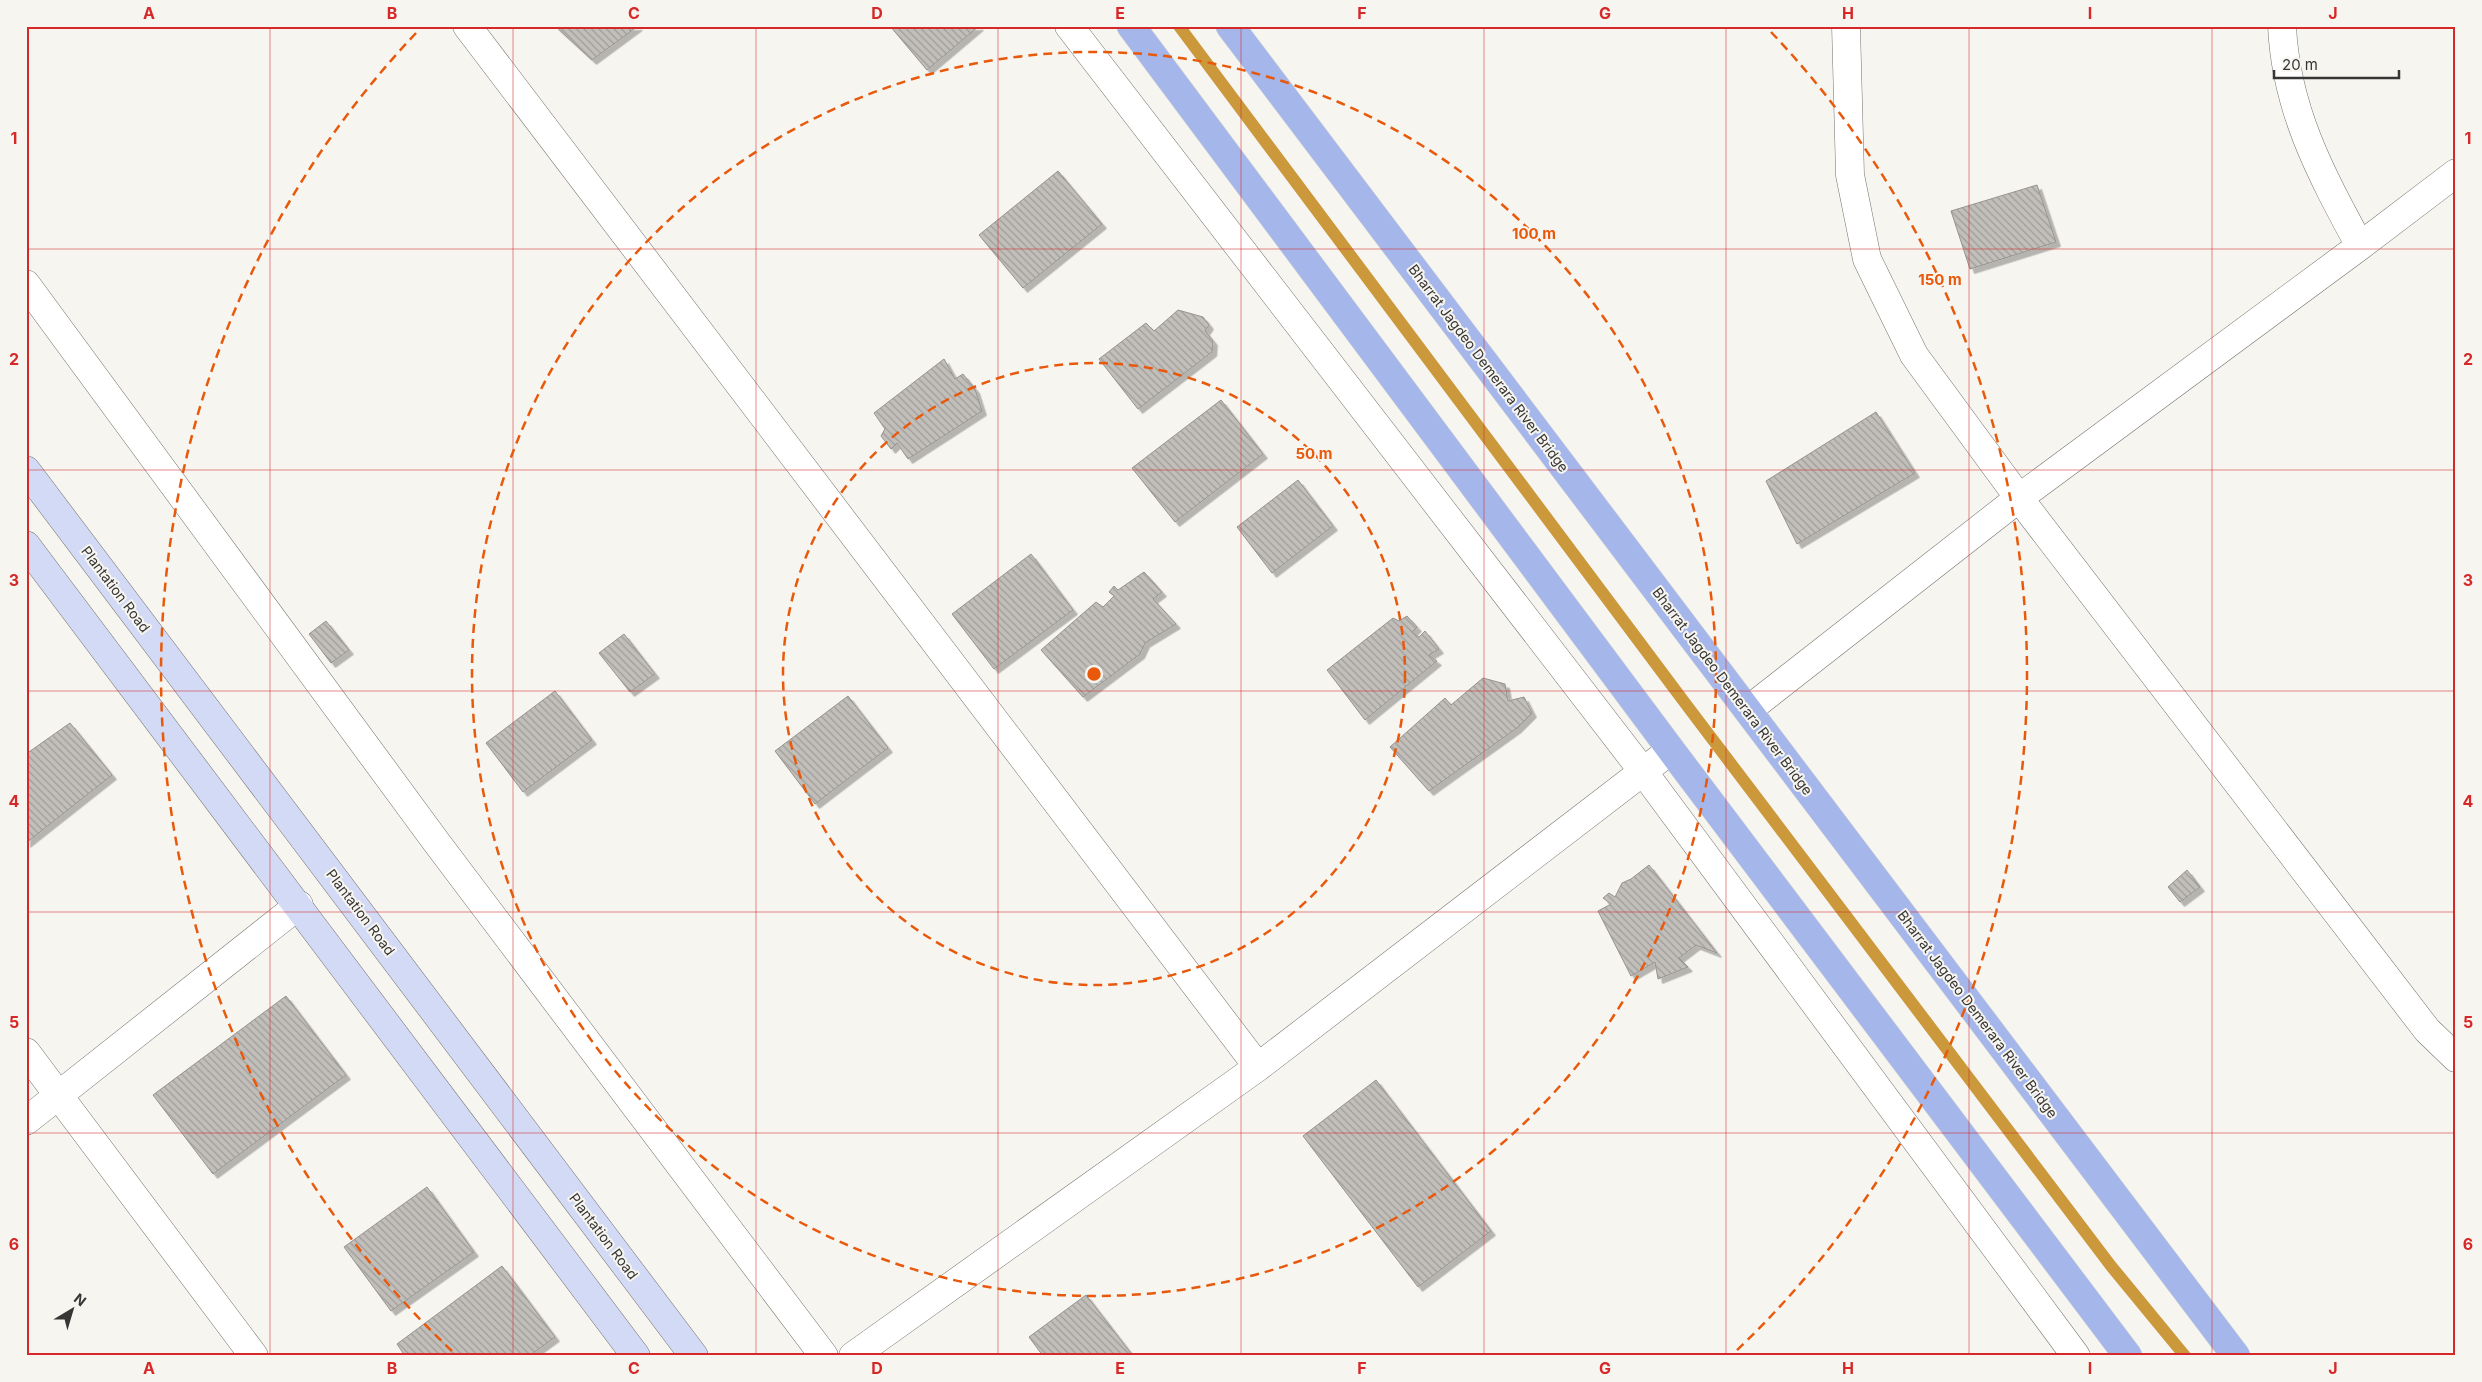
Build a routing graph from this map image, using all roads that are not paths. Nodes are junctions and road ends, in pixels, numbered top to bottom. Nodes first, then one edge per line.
1 (467, 26) edge
2 (1069, 26) edge
3 (1132, 26) edge
4 (1230, 26) edge
5 (1846, 26) edge
6 (2282, 26) edge
7 (2456, 173) edge
8 (2360, 246) junction
9 (26, 284) edge
10 (26, 470) edge
11 (2019, 498) junction
12 (26, 544) edge
13 (1748, 710) junction
14 (1671, 750) junction
15 (1642, 770) junction
16 (299, 905) junction
17 (26, 1052) edge
18 (2456, 1058) edge
19 (1258, 1066) junction
20 (59, 1095) junction
21 (26, 1121) edge
22 (254, 1356) edge
23 (636, 1356) edge
24 (694, 1356) edge
25 (824, 1356) edge
26 (853, 1356) edge
27 (2076, 1356) edge
28 (2128, 1356) edge
29 (2236, 1356) edge

1 - 19 street
2 - 15 street
3 - 14 main road
4 - 13 main road, Bharrat Jagdeo Demerara River Bridge
5 - 11 street
6 - 8 street
7 - 8 street
8 - 11 street
9 - 25 street
10 - 24 street, Plantation Road
11 - 13 street
11 - 18 street
12 - 16 street
13 - 29 main road, Bharrat Jagdeo Demerara River Bridge
14 - 15 street
14 - 28 main road
15 - 19 street
15 - 27 street
16 - 20 street
16 - 23 street
17 - 20 street
19 - 26 street
20 - 21 street
20 - 22 street

